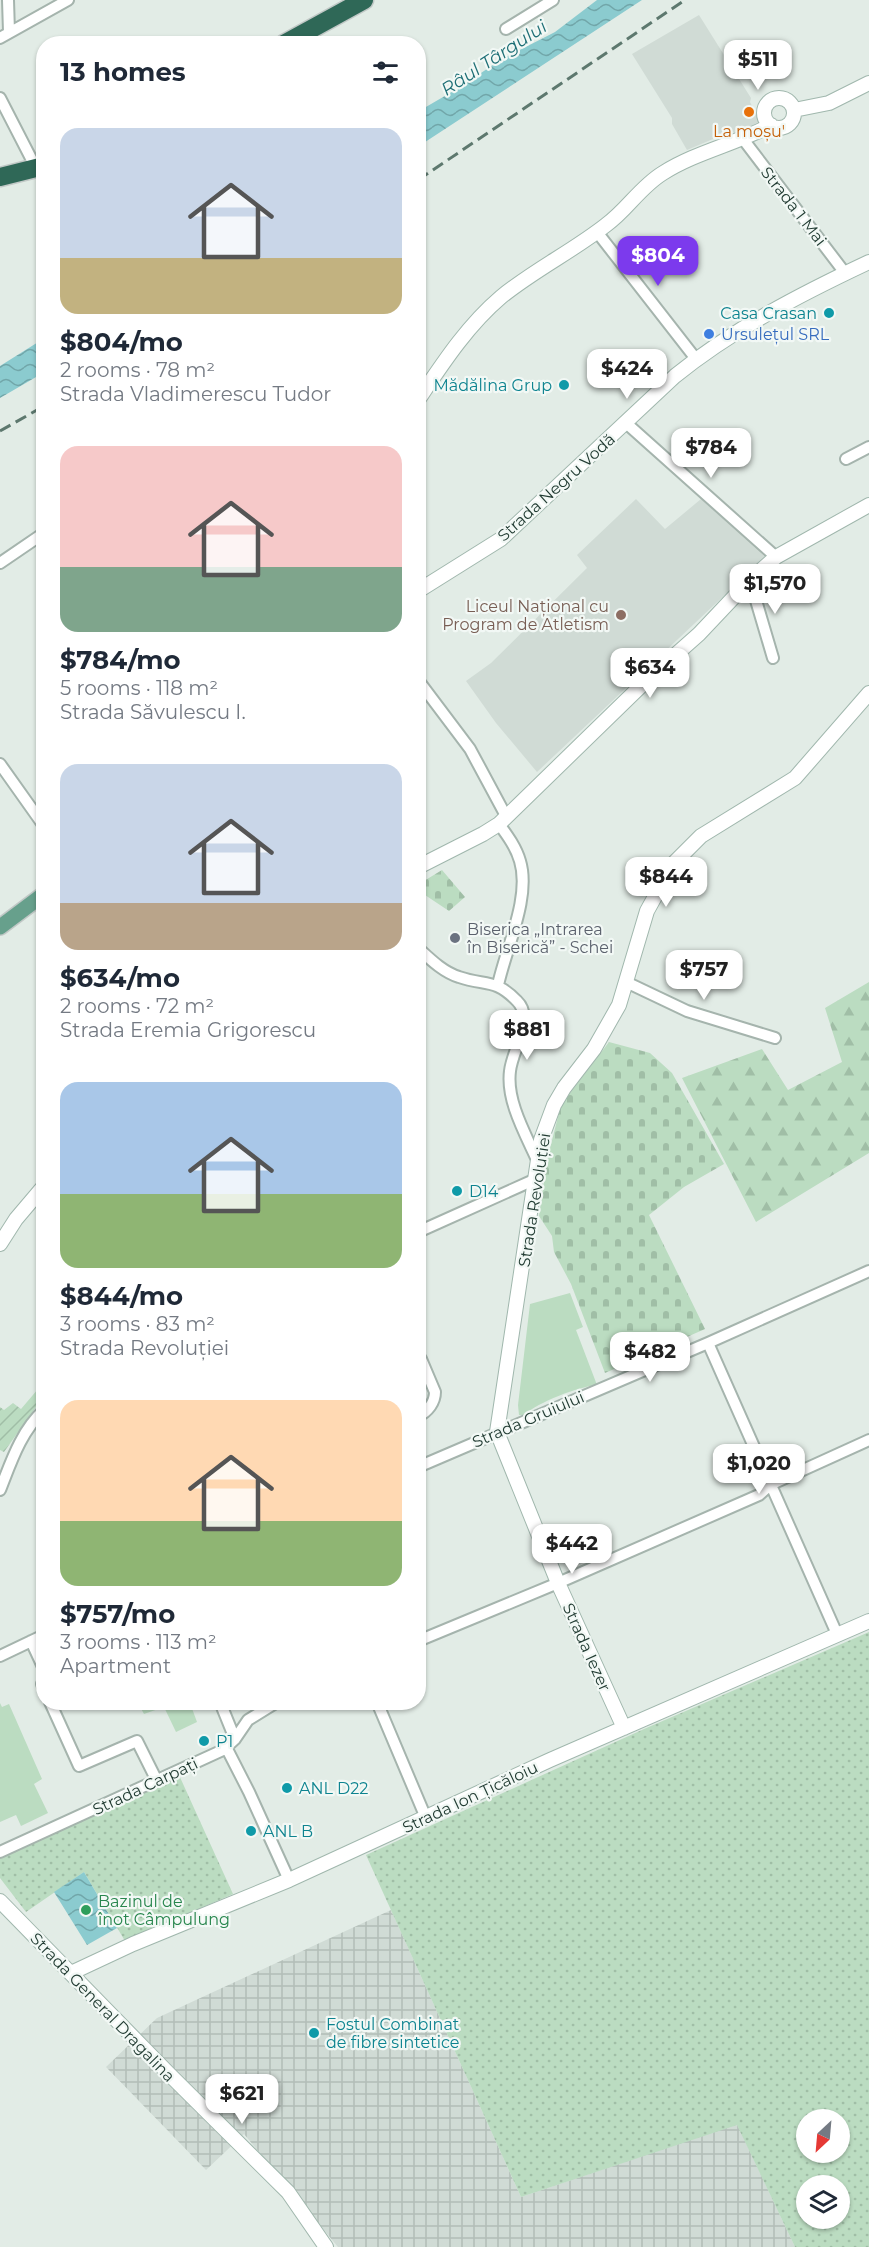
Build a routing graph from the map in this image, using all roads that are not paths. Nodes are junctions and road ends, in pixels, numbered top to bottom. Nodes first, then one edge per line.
1 (8, 0) edge
2 (68, 0) edge
3 (364, 0) edge
4 (553, 0) edge
5 (506, 29) dead end
6 (5, 35) edge
7 (299, 36) edge
8 (869, 83) edge
9 (0, 98) edge
10 (794, 110) junction
11 (771, 125) junction
12 (743, 139) junction
13 (36, 163) edge
14 (36, 173) edge
15 (0, 177) edge
16 (597, 232) junction
17 (869, 262) edge
18 (845, 273) junction
19 (696, 359) junction
20 (426, 388) edge
21 (626, 423) junction
22 (869, 447) edge
23 (846, 459) dead end
24 (869, 505) edge
25 (36, 538) edge
26 (776, 557) junction
27 (0, 563) edge
28 (750, 580) junction
29 (426, 586) edge
30 (773, 658) dead end
31 (426, 691) edge
32 (869, 693) edge
33 (0, 764) edge
34 (36, 815) edge
35 (502, 820) junction
36 (426, 863) edge
37 (36, 900) edge
38 (0, 927) edge
39 (426, 956) edge
40 (626, 982) junction
41 (498, 985) junction
42 (775, 1038) dead end
43 (538, 1162) junction
44 (536, 1179) junction
45 (36, 1196) edge
46 (426, 1228) edge
47 (0, 1244) edge
48 (869, 1271) edge
49 (708, 1343) junction
50 (426, 1370) edge
51 (426, 1413) edge
52 (36, 1420) edge
53 (497, 1432) junction
54 (869, 1440) edge
55 (426, 1463) edge
56 (770, 1485) junction
57 (0, 1490) edge
58 (558, 1583) junction
59 (869, 1621) edge
60 (837, 1634) junction
61 (426, 1638) edge
62 (36, 1639) edge
63 (31, 1641) junction
64 (36, 1652) edge
65 (0, 1656) edge
66 (54, 1710) edge
67 (223, 1710) edge
68 (264, 1710) edge
69 (379, 1710) edge
70 (624, 1728) junction
71 (235, 1739) junction
72 (226, 1747) junction
73 (157, 1781) junction
74 (426, 1818) junction
75 (0, 1852) edge
76 (289, 1880) junction
77 (0, 1900) edge
78 (71, 1973) junction
79 (326, 2247) edge

1 - 6 street
2 - 6 street
3 - 7 highway
4 - 5 street
8 - 10 street
9 - 13 street
10 - 11 street
10 - 11 street
11 - 12 street
12 - 16 street
12 - 18 street, Strada 1 Mai
14 - 15 highway
16 - 19 street
16 - 20 street
17 - 18 street, Strada Negru Vodă
18 - 19 street, Strada Negru Vodă
19 - 21 street, Strada Negru Vodă
21 - 26 street
21 - 29 street, Strada Negru Vodă
22 - 23 street
24 - 26 street
25 - 27 street
26 - 28 street
28 - 30 street
28 - 35 street
31 - 35 street
32 - 40 street, Strada Revoluției
33 - 34 street
35 - 36 street
35 - 41 street
37 - 38 main road
39 - 41 street
40 - 42 street
40 - 43 street, Strada Revoluției
41 - 43 street
43 - 44 street, Strada Revoluției
44 - 46 street
44 - 53 street, Strada Revoluției
45 - 47 street
48 - 49 street, Strada Gruiului
49 - 53 street, Strada Gruiului
49 - 56 street
50 - 51 street
52 - 57 street
53 - 55 street, Strada Gruiului
53 - 58 street, Strada Iezer
54 - 56 street
56 - 58 street
56 - 60 street
58 - 61 street
58 - 70 street, Strada Iezer
59 - 60 street, Strada Ion Țicăloiu
60 - 70 street, Strada Ion Țicăloiu
62 - 63 street
63 - 64 street
63 - 65 street
66 - 73 street
67 - 71 street
68 - 71 street, Strada Carpați
69 - 74 street
70 - 74 street, Strada Ion Țicăloiu
71 - 72 street, Strada Carpați
72 - 73 street, Strada Carpați
72 - 76 street
73 - 75 street, Strada Carpați
74 - 76 street, Strada Ion Țicăloiu
76 - 78 street, Strada Ion Țicăloiu
77 - 78 street, Strada General Dragalina
78 - 79 street, Strada General Dragalina

